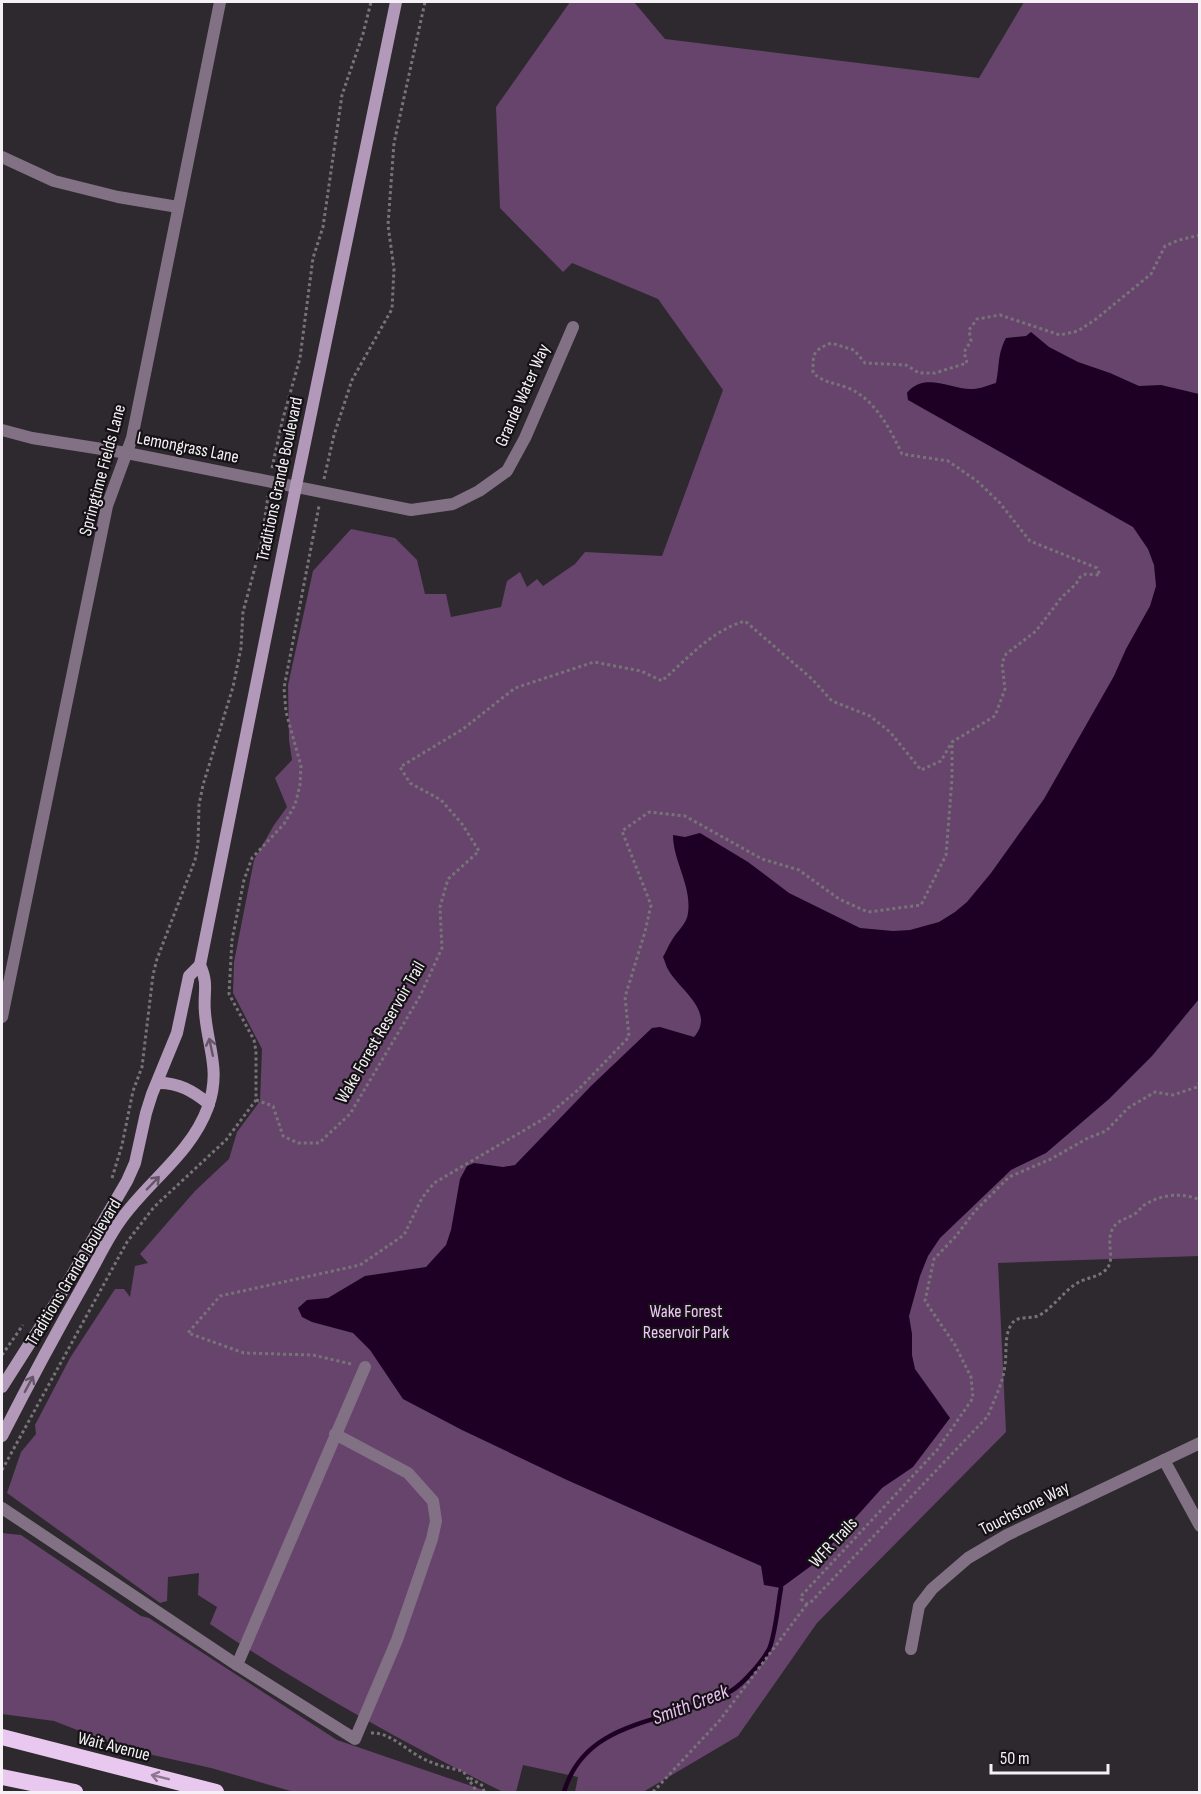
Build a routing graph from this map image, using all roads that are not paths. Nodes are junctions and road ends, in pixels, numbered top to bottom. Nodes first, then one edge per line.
1 (220, 2) edge
2 (396, 2) edge
3 (2, 157) edge
4 (178, 207) junction
5 (573, 327) dead end
6 (2, 430) edge
7 (127, 453) junction
8 (296, 486) junction
9 (200, 964) junction
10 (6, 981) edge
11 (2, 1017) edge
12 (157, 1083) junction
13 (209, 1104) junction
14 (365, 1367) road end
15 (2, 1387) edge
16 (335, 1434) junction
17 (2, 1436) edge
18 (1200, 1443) edge
19 (1164, 1460) junction
20 (2, 1508) edge
21 (1200, 1526) edge
22 (911, 1649) dead end
23 (237, 1665) junction
24 (2, 1737) edge
25 (2, 1777) edge
26 (75, 1792) edge
27 (216, 1792) edge

1 - 4 street, Springtime Fields Lane
2 - 8 main road, Traditions Grande Boulevard
3 - 4 street
4 - 7 street, Springtime Fields Lane
5 - 8 street, Grande Water Way
6 - 7 street, Lemongrass Lane
7 - 8 street, Lemongrass Lane
7 - 10 street, Springtime Fields Lane
8 - 9 main road, Traditions Grande Boulevard
9 - 12 main road, Traditions Grande Boulevard
13 -> 9 main road, Traditions Grande Boulevard
10 - 11 street, Springtime Fields Lane
12 - 13 main road
12 - 15 main road, Traditions Grande Boulevard
17 -> 13 main road, Traditions Grande Boulevard
14 - 16 street
16 - 23 street
16 - 23 street
18 - 19 street, Touchstone Way
19 - 21 street
19 - 22 street, Touchstone Way
20 - 23 street
27 -> 24 highway, Wait Avenue
25 - 26 highway

